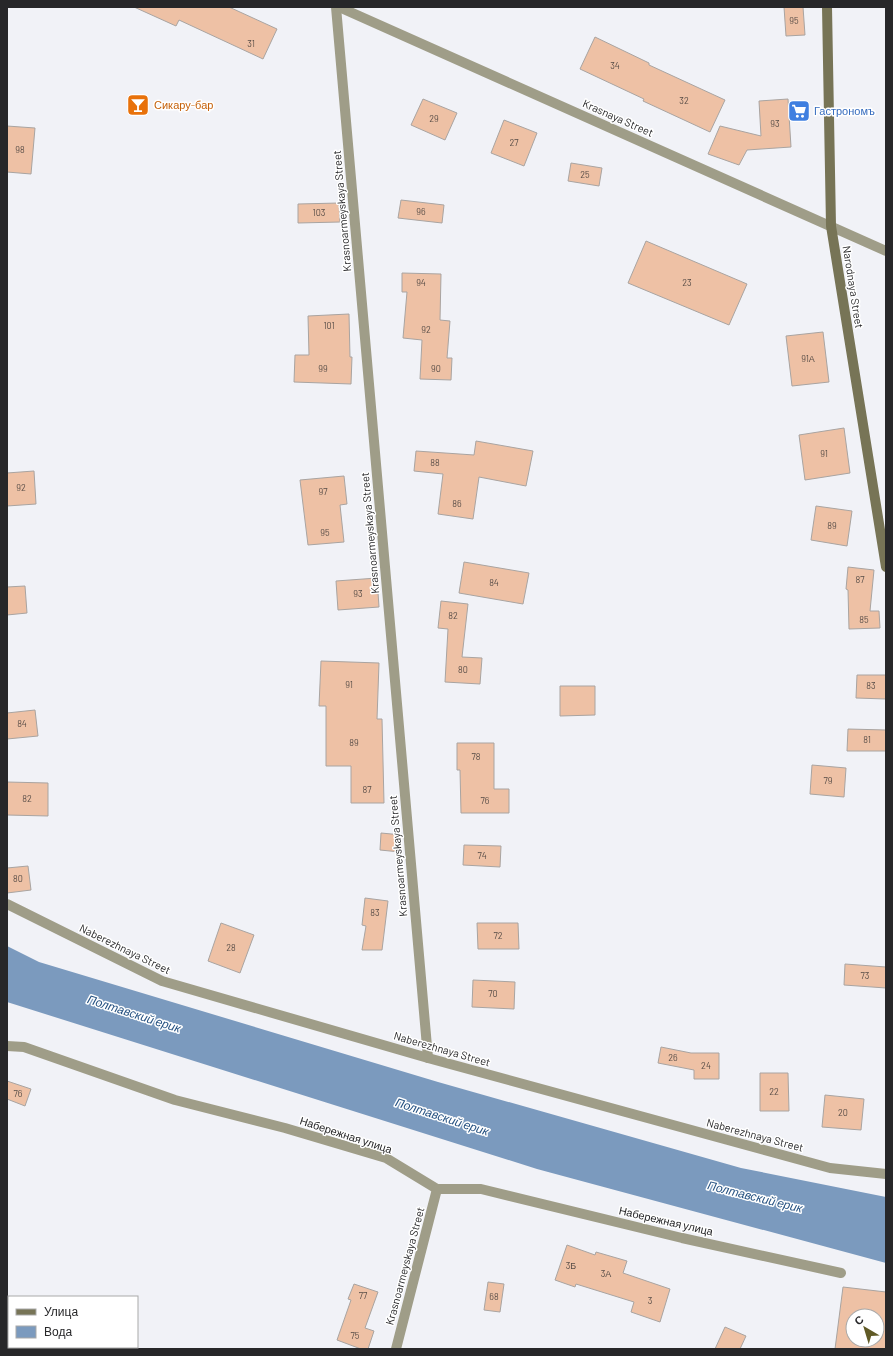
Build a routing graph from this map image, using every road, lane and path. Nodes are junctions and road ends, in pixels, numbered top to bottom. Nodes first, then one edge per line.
1 (336, 7) edge
2 (340, 7) edge
3 (827, 7) edge
4 (831, 226) junction
5 (886, 251) edge
6 (886, 567) edge
7 (7, 904) edge
8 (7, 1046) edge
9 (428, 1058) junction
10 (886, 1174) edge
11 (438, 1189) junction
12 (841, 1272) dead end
13 (396, 1349) edge

1 - 9 street, Krasnoarmeyskaya Street
2 - 4 street, Krasnaya Street
3 - 4 main road, Narodnaya Street
4 - 5 street, Krasnaya Street
4 - 6 main road, Narodnaya Street
7 - 9 street, Naberezhnaya Street
8 - 11 street, Набережная улица
9 - 10 street, Naberezhnaya Street
11 - 12 street, Набережная улица
11 - 13 street, Krasnoarmeyskaya Street

